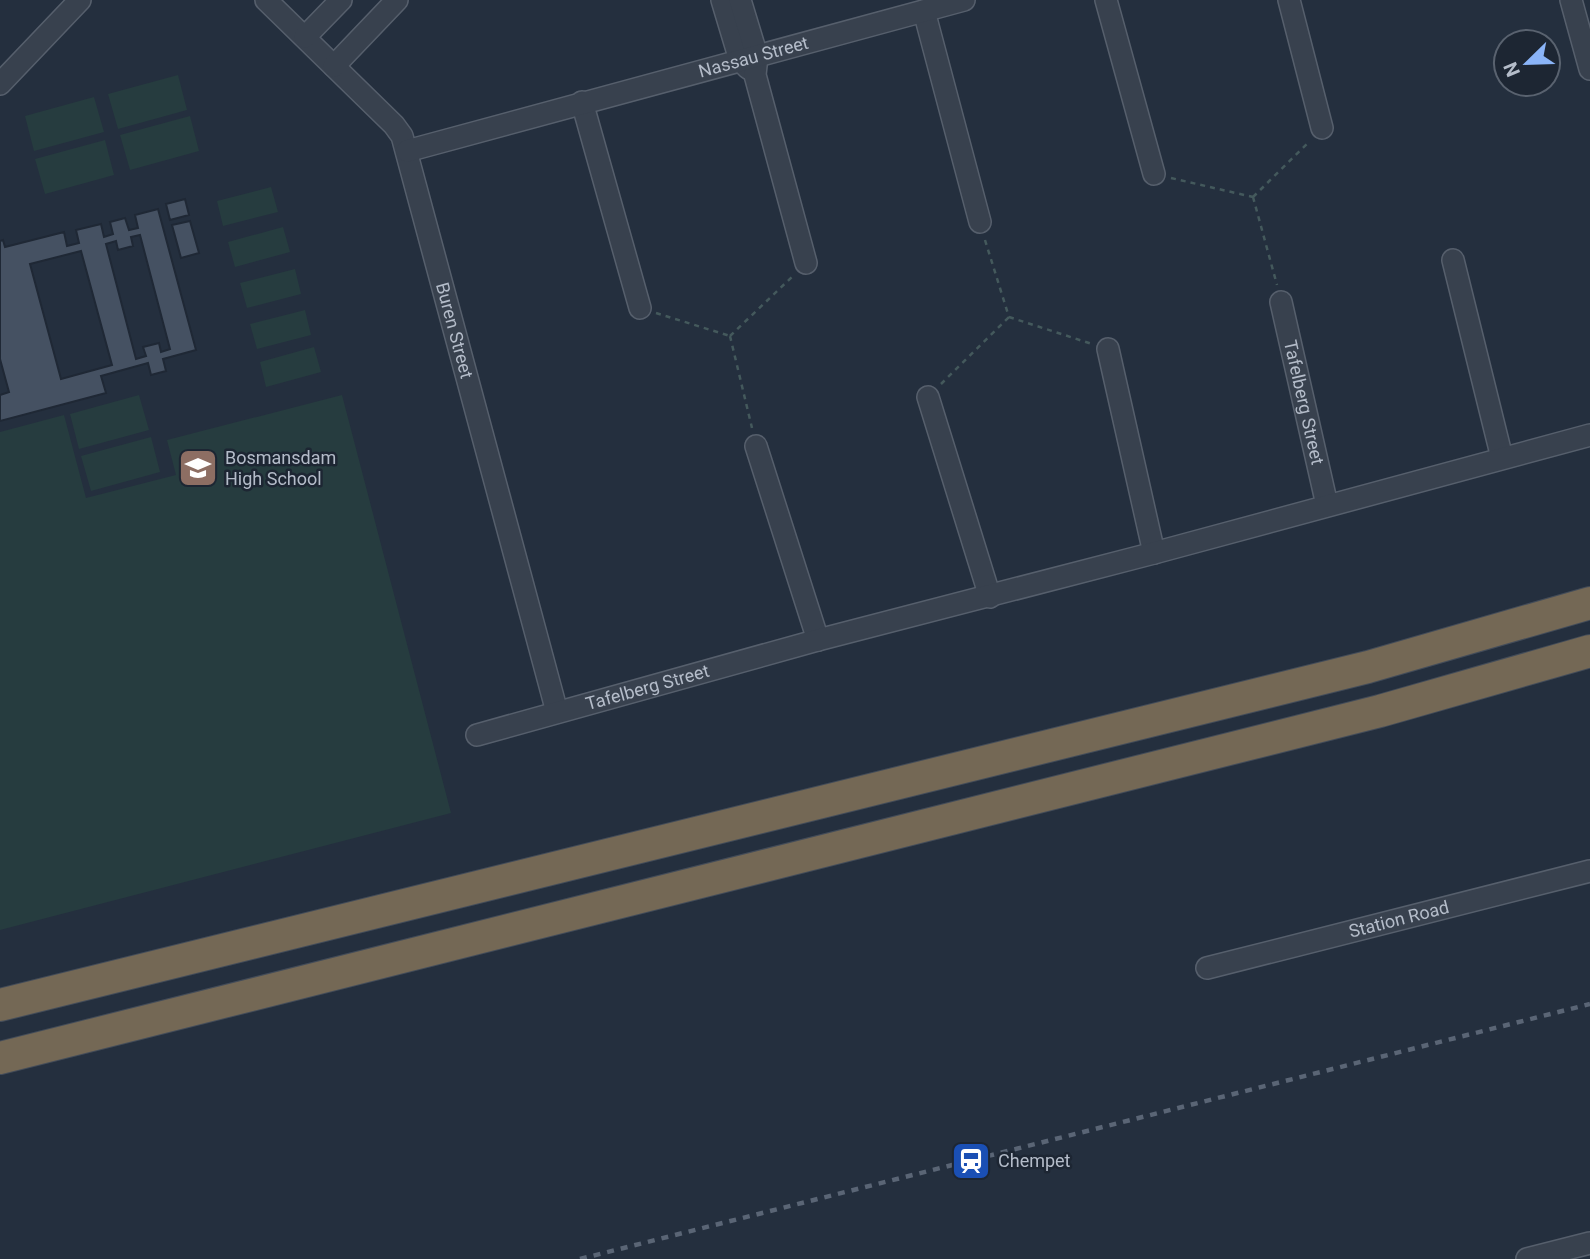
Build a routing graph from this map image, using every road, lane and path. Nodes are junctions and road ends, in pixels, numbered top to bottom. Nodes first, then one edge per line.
1 (266, 0) edge
2 (341, 0) edge
3 (397, 0) edge
4 (722, 0) edge
5 (740, 0) edge
6 (964, 0) edge
7 (1105, 0) edge
8 (1289, 0) edge
9 (1572, 0) edge
10 (73, 2) edge
11 (924, 11) junction
12 (305, 37) junction
13 (751, 64) junction
14 (334, 66) junction
15 (1590, 69) edge
16 (0, 84) edge
17 (582, 103) junction
18 (1322, 128) joint
19 (407, 151) junction
20 (1154, 174) joint
21 (1253, 197) junction
22 (980, 222) joint
23 (1453, 260) dead end
24 (806, 263) joint
25 (1281, 302) joint
26 (640, 308) joint
27 (1009, 317) junction
28 (730, 336) junction
29 (1108, 349) joint
30 (928, 397) joint
31 (1590, 435) edge
32 (756, 446) joint
33 (1502, 458) junction
34 (1326, 505) junction
35 (1154, 553) junction
36 (990, 597) junction
37 (1590, 603) edge
38 (818, 640) junction
39 (1590, 650) edge
40 (557, 712) junction
41 (477, 735) dead end
42 (1590, 870) edge
43 (1206, 968) dead end
44 (0, 1005) edge
45 (0, 1058) edge
46 (1590, 1243) edge
47 (1527, 1259) edge

1 - 12 street, Buren Street
2 - 12 street
3 - 14 street
4 - 13 street
5 - 13 street
6 - 11 street, Nassau Street
7 - 20 street
8 - 18 street
9 - 15 street
10 - 16 street
11 - 13 street, Nassau Street
11 - 22 street
12 - 14 street, Buren Street
13 - 17 street, Nassau Street
13 - 24 street, Nassau Street
14 - 19 street, Buren Street
17 - 19 street, Nassau Street
17 - 26 street
18 - 21 path
19 - 40 street, Buren Street
20 - 21 path
21 - 25 path
22 - 27 path
23 - 33 street
24 - 28 path
25 - 34 street, Tafelberg Street
26 - 28 path
27 - 29 path
27 - 30 path
28 - 32 path
29 - 35 street
30 - 36 street
31 - 33 street, Tafelberg Street
32 - 38 street
33 - 34 street, Tafelberg Street
34 - 35 street, Tafelberg Street
35 - 36 street, Tafelberg Street
36 - 38 street, Tafelberg Street
37 - 44 highway
38 - 40 street, Tafelberg Street
39 - 45 highway
40 - 41 street, Tafelberg Street
42 - 43 street, Station Road
46 - 47 street

